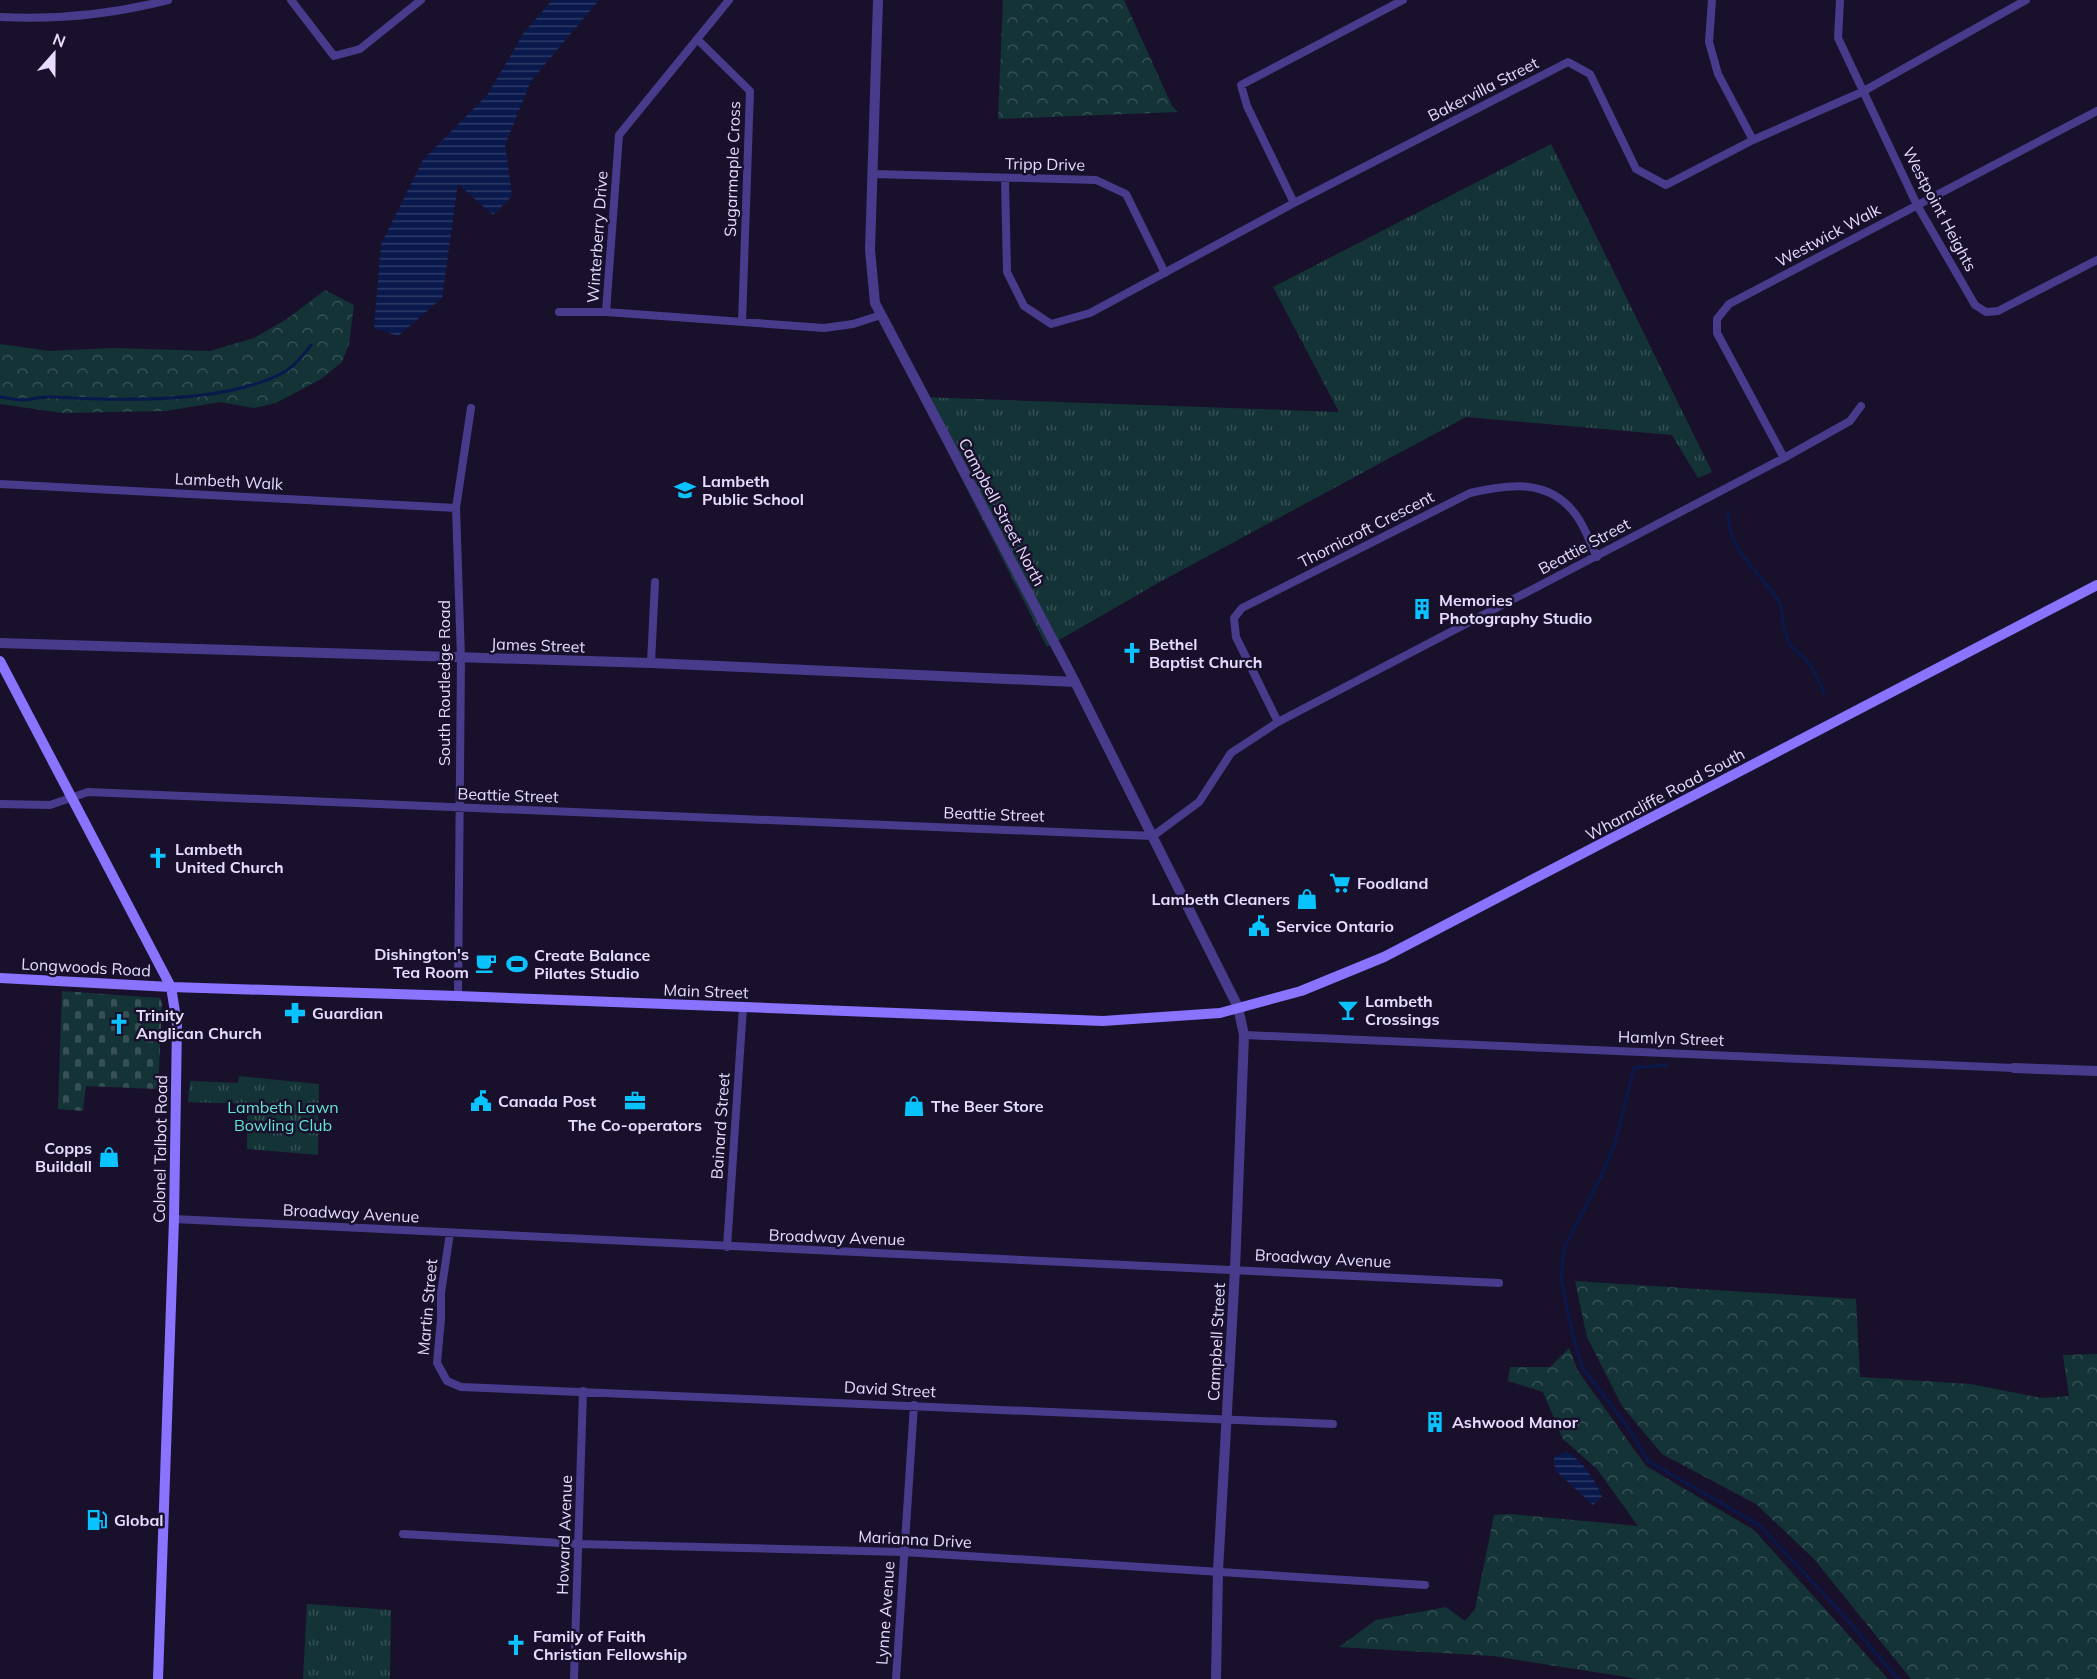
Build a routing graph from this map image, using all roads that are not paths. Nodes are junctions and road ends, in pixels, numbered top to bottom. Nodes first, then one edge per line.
1 (168, 0) edge
2 (291, 0) edge
3 (421, 0) edge
4 (729, 0) edge
5 (878, 0) edge
6 (1403, 0) edge
7 (1712, 0) edge
8 (1840, 0) edge
9 (2026, 0) edge
10 (0, 17) edge
11 (697, 39) junction
12 (1863, 92) junction
13 (2097, 111) edge
14 (1753, 140) junction
15 (873, 174) junction
16 (1005, 179) junction
17 (1294, 203) junction
18 (1917, 205) junction
19 (2097, 260) edge
20 (1165, 273) junction
21 (559, 312) dead end
22 (606, 312) junction
23 (881, 315) junction
24 (742, 322) junction
25 (1861, 406) dead end
26 (471, 408) dead end
27 (1784, 458) junction
28 (0, 484) edge
29 (456, 508) junction
30 (1597, 557) junction
31 (655, 582) dead end
32 (2097, 585) edge
33 (0, 643) edge
34 (461, 658) junction
35 (0, 662) edge
36 (651, 663) junction
37 (1075, 682) junction
38 (1278, 722) junction
39 (72, 798) junction
40 (0, 804) edge
41 (458, 808) junction
42 (1153, 836) junction
43 (0, 978) edge
44 (171, 987) junction
45 (458, 996) junction
46 (743, 1007) junction
47 (1238, 1007) junction
48 (1244, 1035) junction
49 (2014, 1068) joint
50 (2097, 1071) edge
51 (174, 1220) junction
52 (450, 1233) junction
53 (727, 1247) junction
54 (1235, 1269) junction
55 (1499, 1283) dead end
56 (447, 1381) joint
57 (583, 1391) junction
58 (914, 1406) junction
59 (1226, 1420) junction
60 (1333, 1424) dead end
61 (404, 1534) dead end
62 (578, 1544) junction
63 (904, 1552) junction
64 (1218, 1571) junction
65 (1425, 1585) dead end
66 (158, 1679) edge
67 (574, 1679) edge
68 (896, 1679) edge
69 (1216, 1679) edge

1 - 10 street
2 - 3 street
4 - 11 street, Winterberry Drive
5 - 15 street, Campbell Street North
6 - 17 street
7 - 14 street
8 - 12 street, Westpoint Heights
9 - 12 street, Bakervilla Street
11 - 22 street, Winterberry Drive
11 - 24 street, Sugarmaple Cross
12 - 14 street, Bakervilla Street
12 - 18 street, Westpoint Heights
13 - 18 street, Westwick Walk
14 - 17 street, Bakervilla Street
15 - 16 street, Tripp Drive
15 - 23 street, Campbell Street North
16 - 20 street, Tripp Drive
16 - 20 street, Bakervilla Street
17 - 20 street, Bakervilla Street
18 - 19 street, Westpoint Heights
18 - 27 street, Westwick Walk
21 - 22 street
22 - 24 street, Winterberry Drive
23 - 24 street, Winterberry Drive
23 - 37 street, Campbell Street North
25 - 27 street, Beattie Street
26 - 29 street, South Routledge Road
27 - 30 street, Beattie Street
28 - 29 street, Lambeth Walk
29 - 34 street, South Routledge Road
30 - 38 street, Beattie Street
30 - 38 street, Thornicroft Crescent
31 - 36 street
32 - 47 main road, Wharncliffe Road South
33 - 34 street, James Street
34 - 36 street, James Street
34 - 41 street, South Routledge Road
35 - 39 main road, Colonel Talbot Road
36 - 37 street, James Street
37 - 42 street, Campbell Street North
38 - 42 street, Beattie Street
39 - 40 street, Beattie Street
39 - 41 street, Beattie Street
39 - 44 main road, Colonel Talbot Road
41 - 42 street, Beattie Street
41 - 45 street, South Routledge Road
42 - 47 street, Campbell Street North
43 - 44 main road, Longwoods Road
44 - 45 main road, Main Street
44 - 51 main road, Colonel Talbot Road
45 - 46 main road, Main Street
46 - 47 main road, Main Street
46 - 53 street, Bainard Street
47 - 48 street, Campbell Street
48 - 49 street, Hamlyn Street
48 - 54 street, Campbell Street
49 - 50 street, Hamlyn Street
51 - 52 street, Broadway Avenue
51 - 66 main road, Colonel Talbot Road
52 - 53 street, Broadway Avenue
52 - 56 street, Martin Street
53 - 54 street, Broadway Avenue
54 - 55 street, Broadway Avenue
54 - 59 street, Campbell Street
56 - 57 street, David Street
57 - 58 street, David Street
57 - 62 street, Howard Avenue
58 - 59 street, David Street
58 - 63 street, Lynne Avenue
59 - 60 street, David Street
59 - 64 street, Campbell Street
61 - 62 street, Marianna Drive
62 - 63 street, Marianna Drive
62 - 67 street, Howard Avenue
63 - 64 street, Marianna Drive
63 - 68 street, Lynne Avenue
64 - 65 street, Marianna Drive
64 - 69 street, Campbell Street

